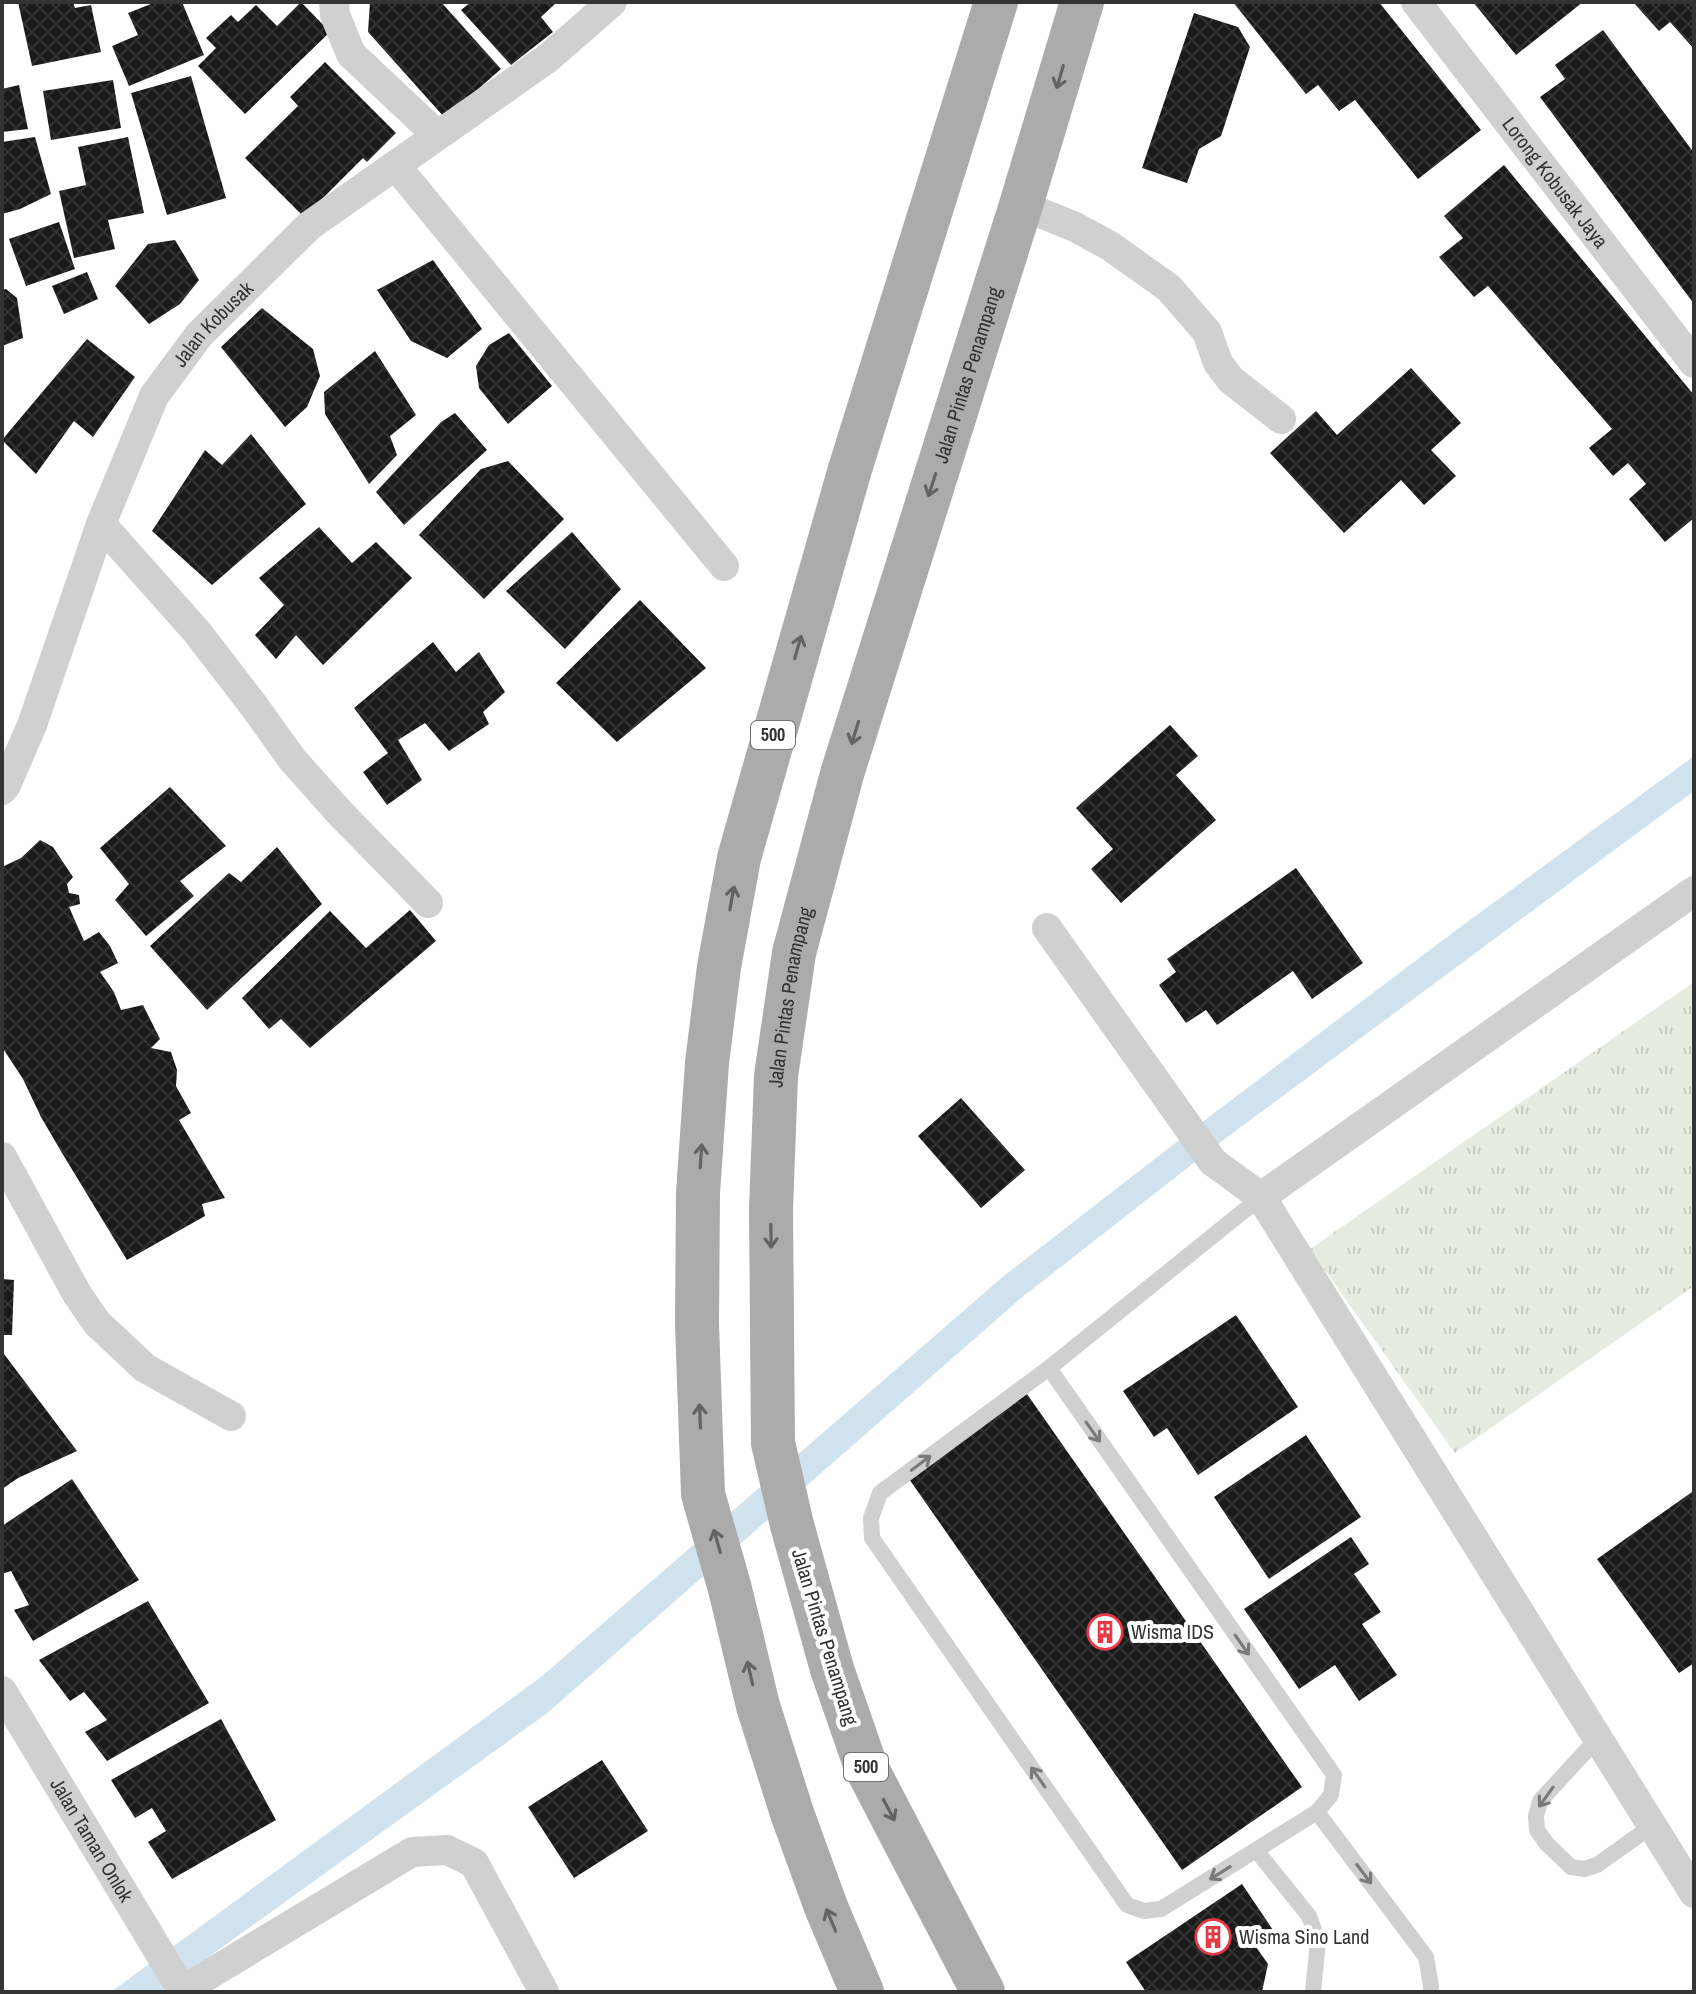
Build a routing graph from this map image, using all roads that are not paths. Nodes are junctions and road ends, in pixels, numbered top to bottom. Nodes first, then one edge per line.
1 (334, 2) edge
2 (612, 2) edge
3 (996, 2) edge
4 (1082, 2) edge
5 (1416, 2) edge
6 (437, 135) junction
7 (396, 166) junction
8 (1021, 205) junction
9 (1694, 363) edge
10 (1281, 419) dead end
11 (101, 524) junction
12 (724, 566) dead end
13 (2, 790) edge
14 (1694, 891) edge
15 (428, 903) dead end
16 (1047, 928) dead end
17 (2, 1157) edge
18 (1261, 1197) junction
19 (1049, 1368) junction
20 (231, 1416) dead end
21 (2, 1691) edge
22 (1597, 1739) junction
23 (1317, 1812) junction
24 (1653, 1825) junction
25 (1256, 1850) junction
26 (1694, 1893) edge
27 (180, 1988) edge
28 (544, 1992) edge
29 (862, 1992) edge
30 (983, 1992) edge
31 (1313, 1992) edge
32 (1431, 1992) edge

1 - 6 street
2 - 6 street, Jalan Kobusak
29 -> 3 main road, 500
4 -> 8 main road, Jalan Pintas Penampang / 500
5 - 9 street, Lorong Kobusak Jaya
6 - 7 street, Jalan Kobusak
7 - 11 street, Jalan Kobusak
7 - 12 street
8 - 10 street
8 -> 30 main road, Jalan Pintas Penampang / 500
11 - 13 street, Jalan Kobusak
11 - 15 street
14 - 18 street
16 - 18 street
17 - 20 street
18 - 19 lane
18 - 22 street
19 -> 23 lane
25 -> 19 lane
21 - 27 street, Jalan Taman Onlok
22 - 24 street
22 -> 24 lane
23 - 25 lane
23 -> 32 lane
24 - 26 street
25 - 31 lane
27 - 28 street

